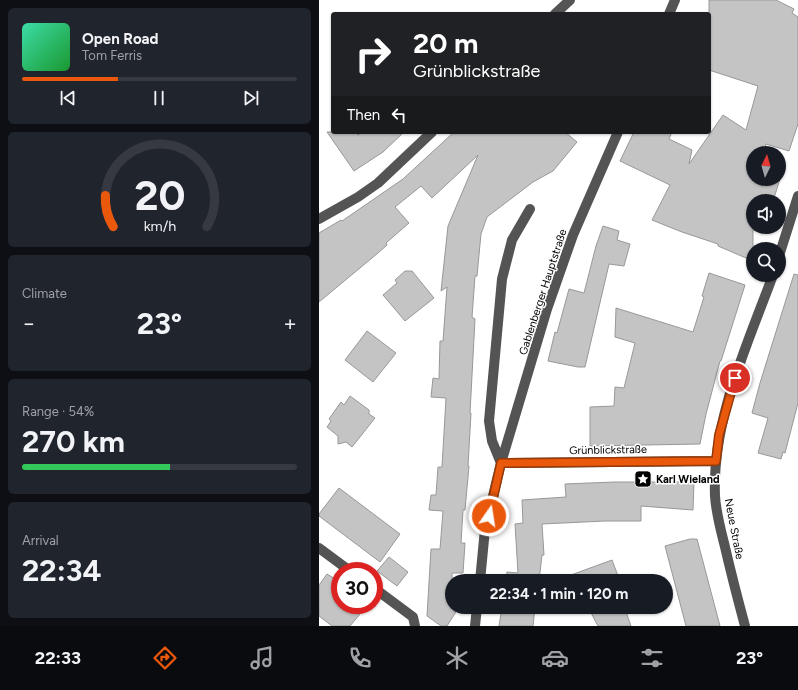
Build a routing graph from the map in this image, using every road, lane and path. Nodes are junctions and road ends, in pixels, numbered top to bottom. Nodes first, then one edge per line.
1 (570, 0) edge
2 (675, 0) edge
3 (557, 12) edge
4 (670, 12) edge
5 (430, 134) edge
6 (617, 134) edge
7 (798, 196) edge
8 (530, 210) dead end
9 (319, 219) edge
10 (783, 242) edge
11 (770, 282) edge
12 (716, 461) junction
13 (501, 463) junction
14 (319, 548) edge
15 (338, 562) edge
16 (481, 574) edge
17 (383, 595) edge
18 (476, 614) edge
19 (415, 626) edge
20 (475, 626) edge
21 (745, 626) edge

1 - 3 street
2 - 4 street
5 - 9 street
6 - 13 street, Gablenberger Hauptstraße
7 - 10 street
8 - 13 street
11 - 12 street, Neue Straße
12 - 13 street, Grünblickstraße
12 - 21 street, Neue Straße
13 - 16 street, Gablenberger Hauptstraße
14 - 15 street
17 - 19 street
18 - 20 street

